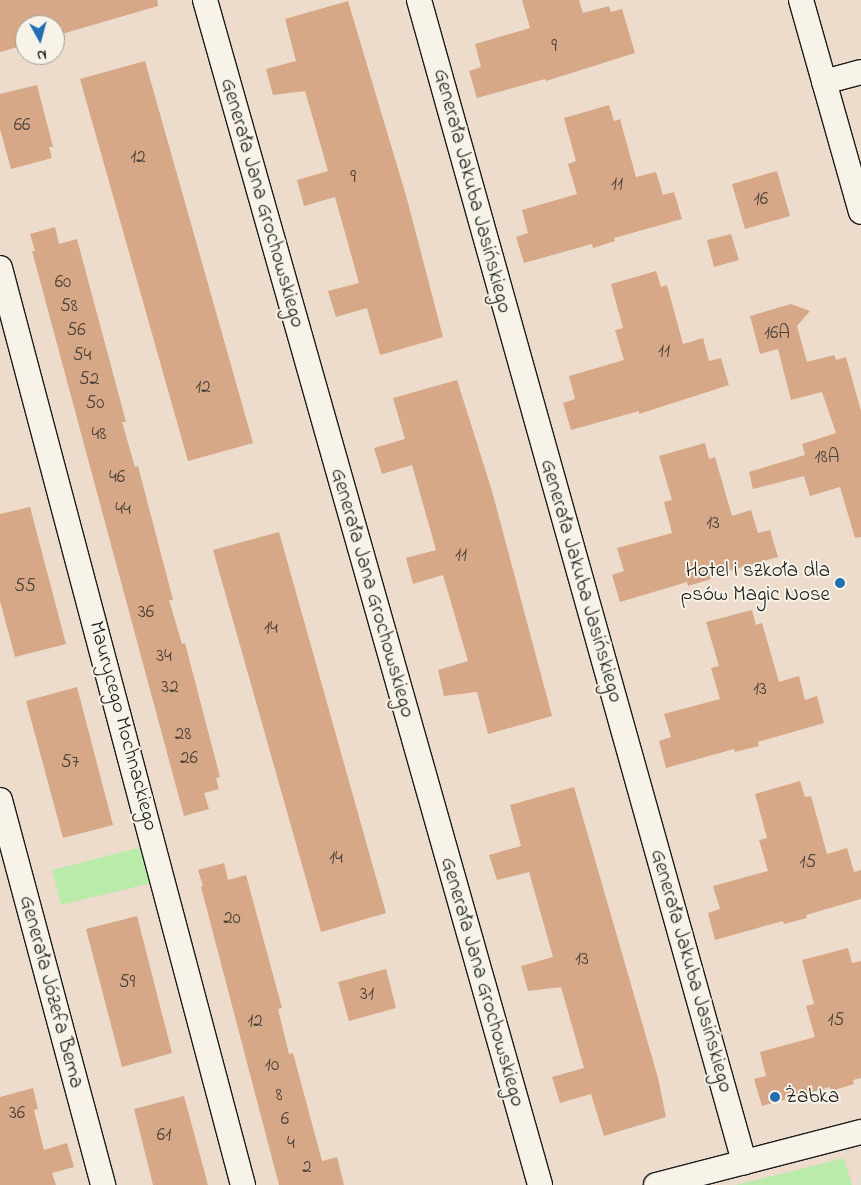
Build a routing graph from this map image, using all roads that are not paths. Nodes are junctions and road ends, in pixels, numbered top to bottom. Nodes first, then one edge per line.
1 (205, 0) edge
2 (419, 0) edge
3 (801, 0) edge
4 (861, 72) edge
5 (824, 82) junction
6 (861, 212) edge
7 (0, 268) edge
8 (0, 800) edge
9 (861, 1132) edge
10 (744, 1162) junction
11 (103, 1185) edge
12 (243, 1185) edge
13 (540, 1185) edge
14 (656, 1185) edge

1 - 13 street, Generała Jana Grochowskiego
2 - 10 street, Generała Jakuba Jasińskiego
3 - 5 street
4 - 5 street
5 - 6 street
7 - 12 street, Maurycego Mochnackiego
8 - 11 street, Generała Józefa Bema
9 - 10 street
10 - 14 street

